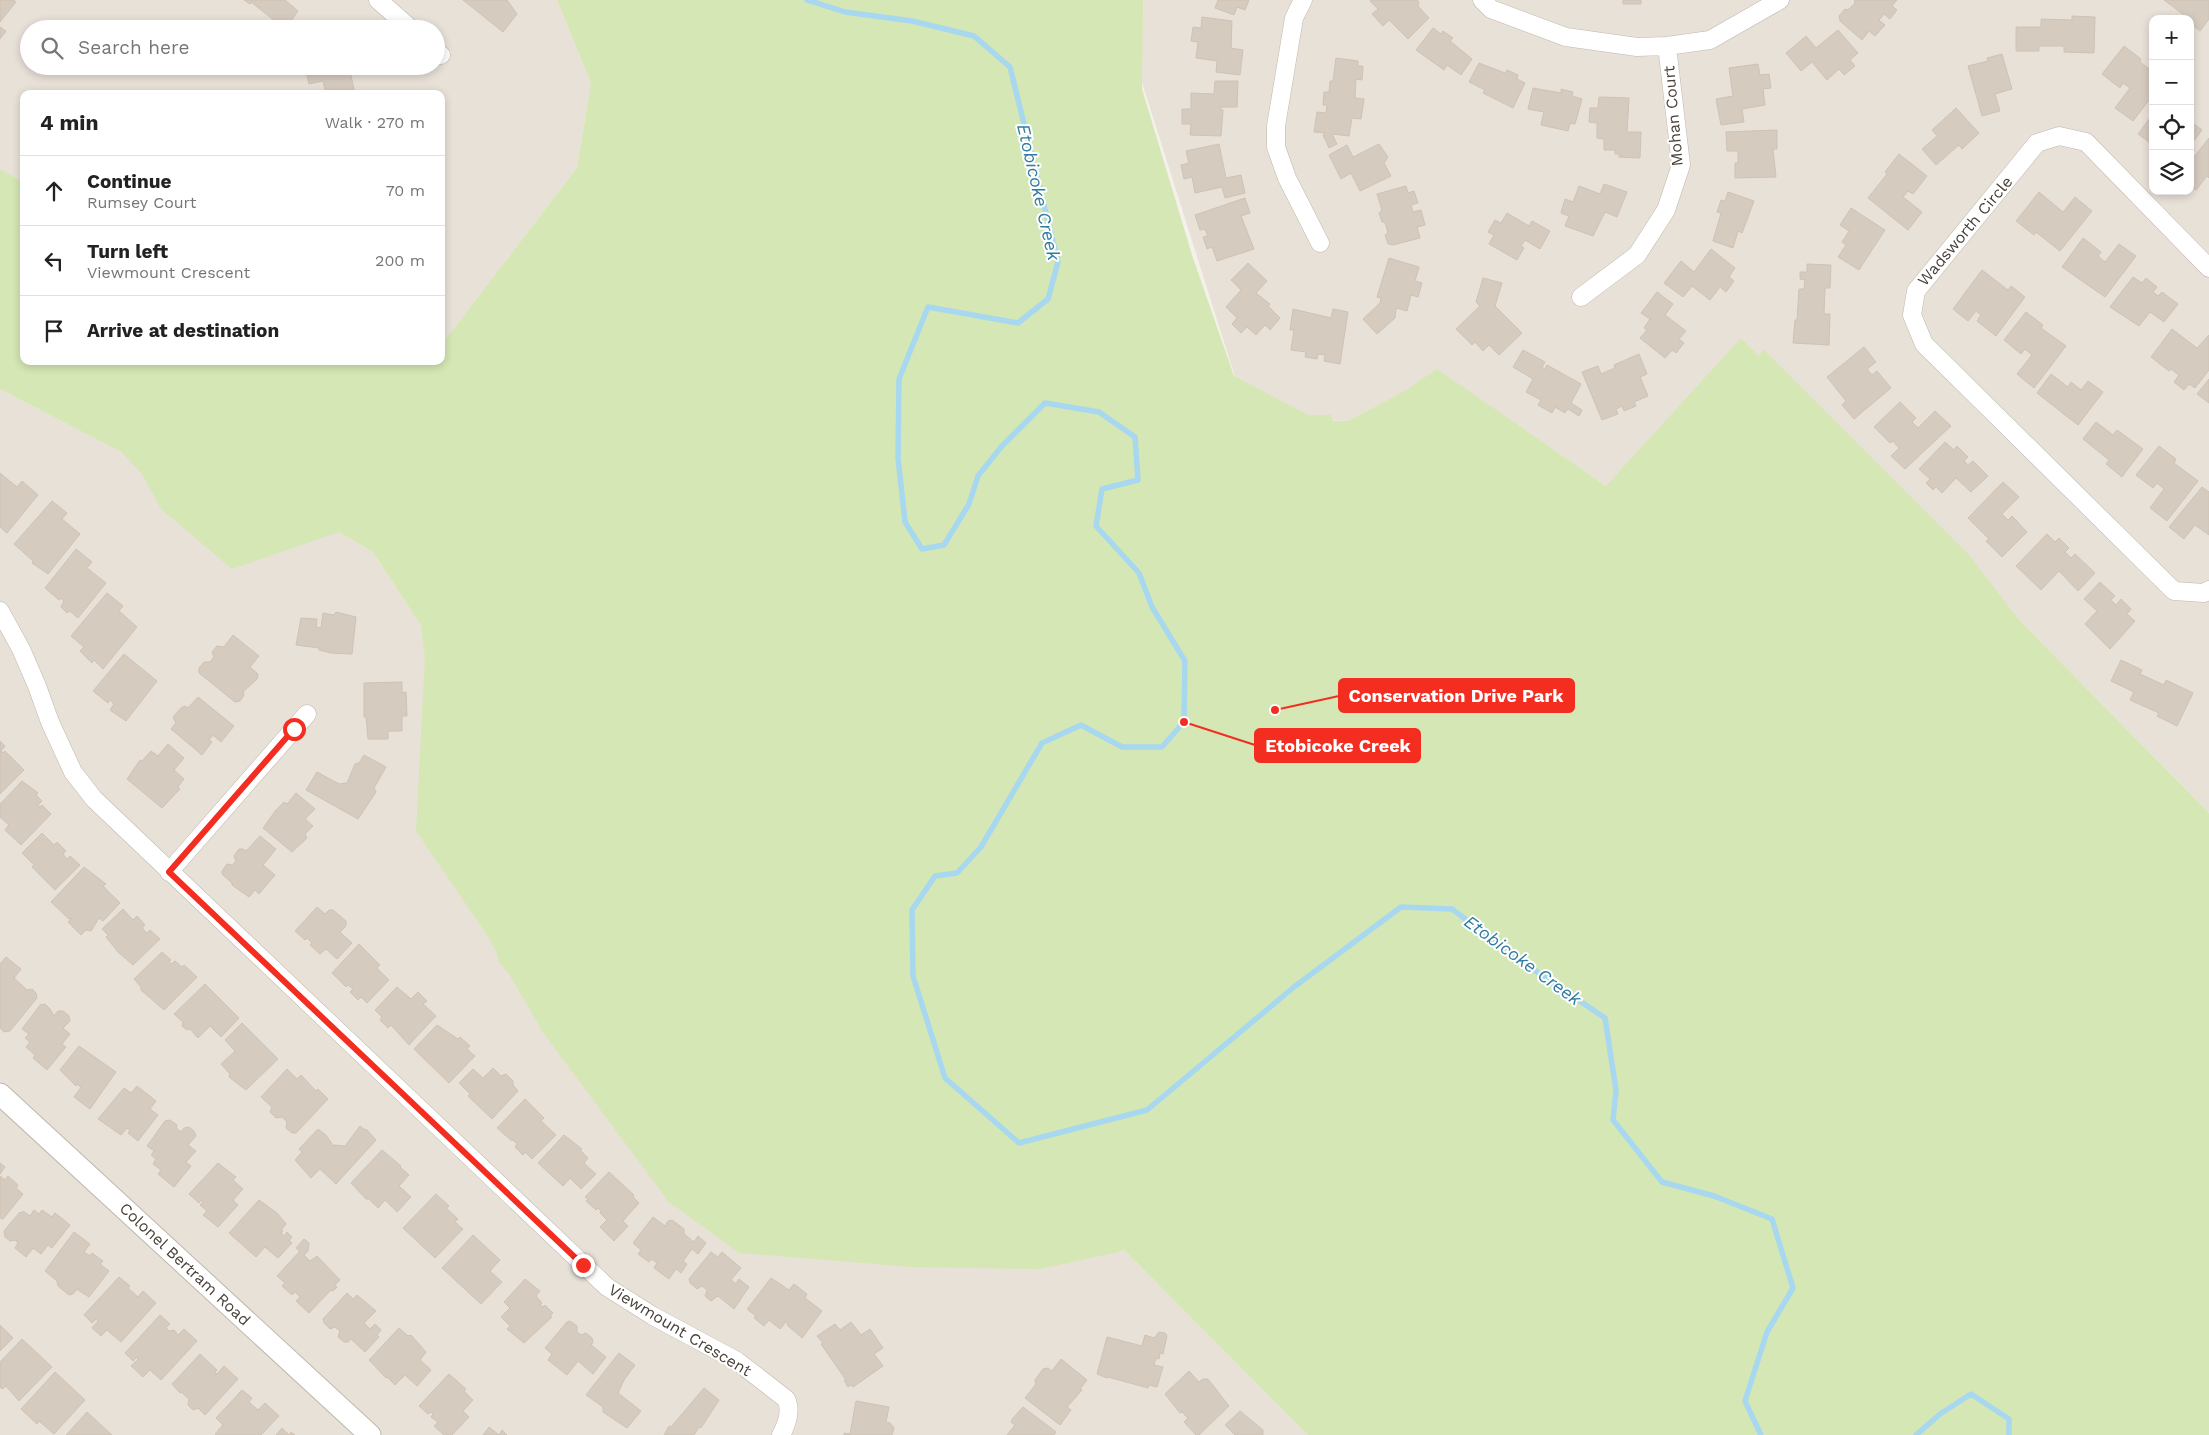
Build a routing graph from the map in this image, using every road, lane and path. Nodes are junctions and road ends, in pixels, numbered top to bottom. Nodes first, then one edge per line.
1 (378, 0) edge
2 (1303, 0) edge
3 (1482, 0) edge
4 (1780, 0) edge
5 (401, 20) edge
6 (1666, 46) junction
7 (1320, 243) dead end
8 (2209, 268) edge
9 (1581, 297) dead end
10 (2209, 590) edge
11 (0, 611) edge
12 (307, 714) dead end
13 (169, 872) junction
14 (0, 1094) edge
15 (370, 1435) edge
16 (781, 1435) edge

1 - 5 street
2 - 7 street
3 - 6 street
4 - 6 street
6 - 9 street, Mohan Court
8 - 10 street, Wadsworth Circle
11 - 13 street, Viewmount Crescent
12 - 13 street
13 - 16 street, Viewmount Crescent
14 - 15 street, Colonel Bertram Road

